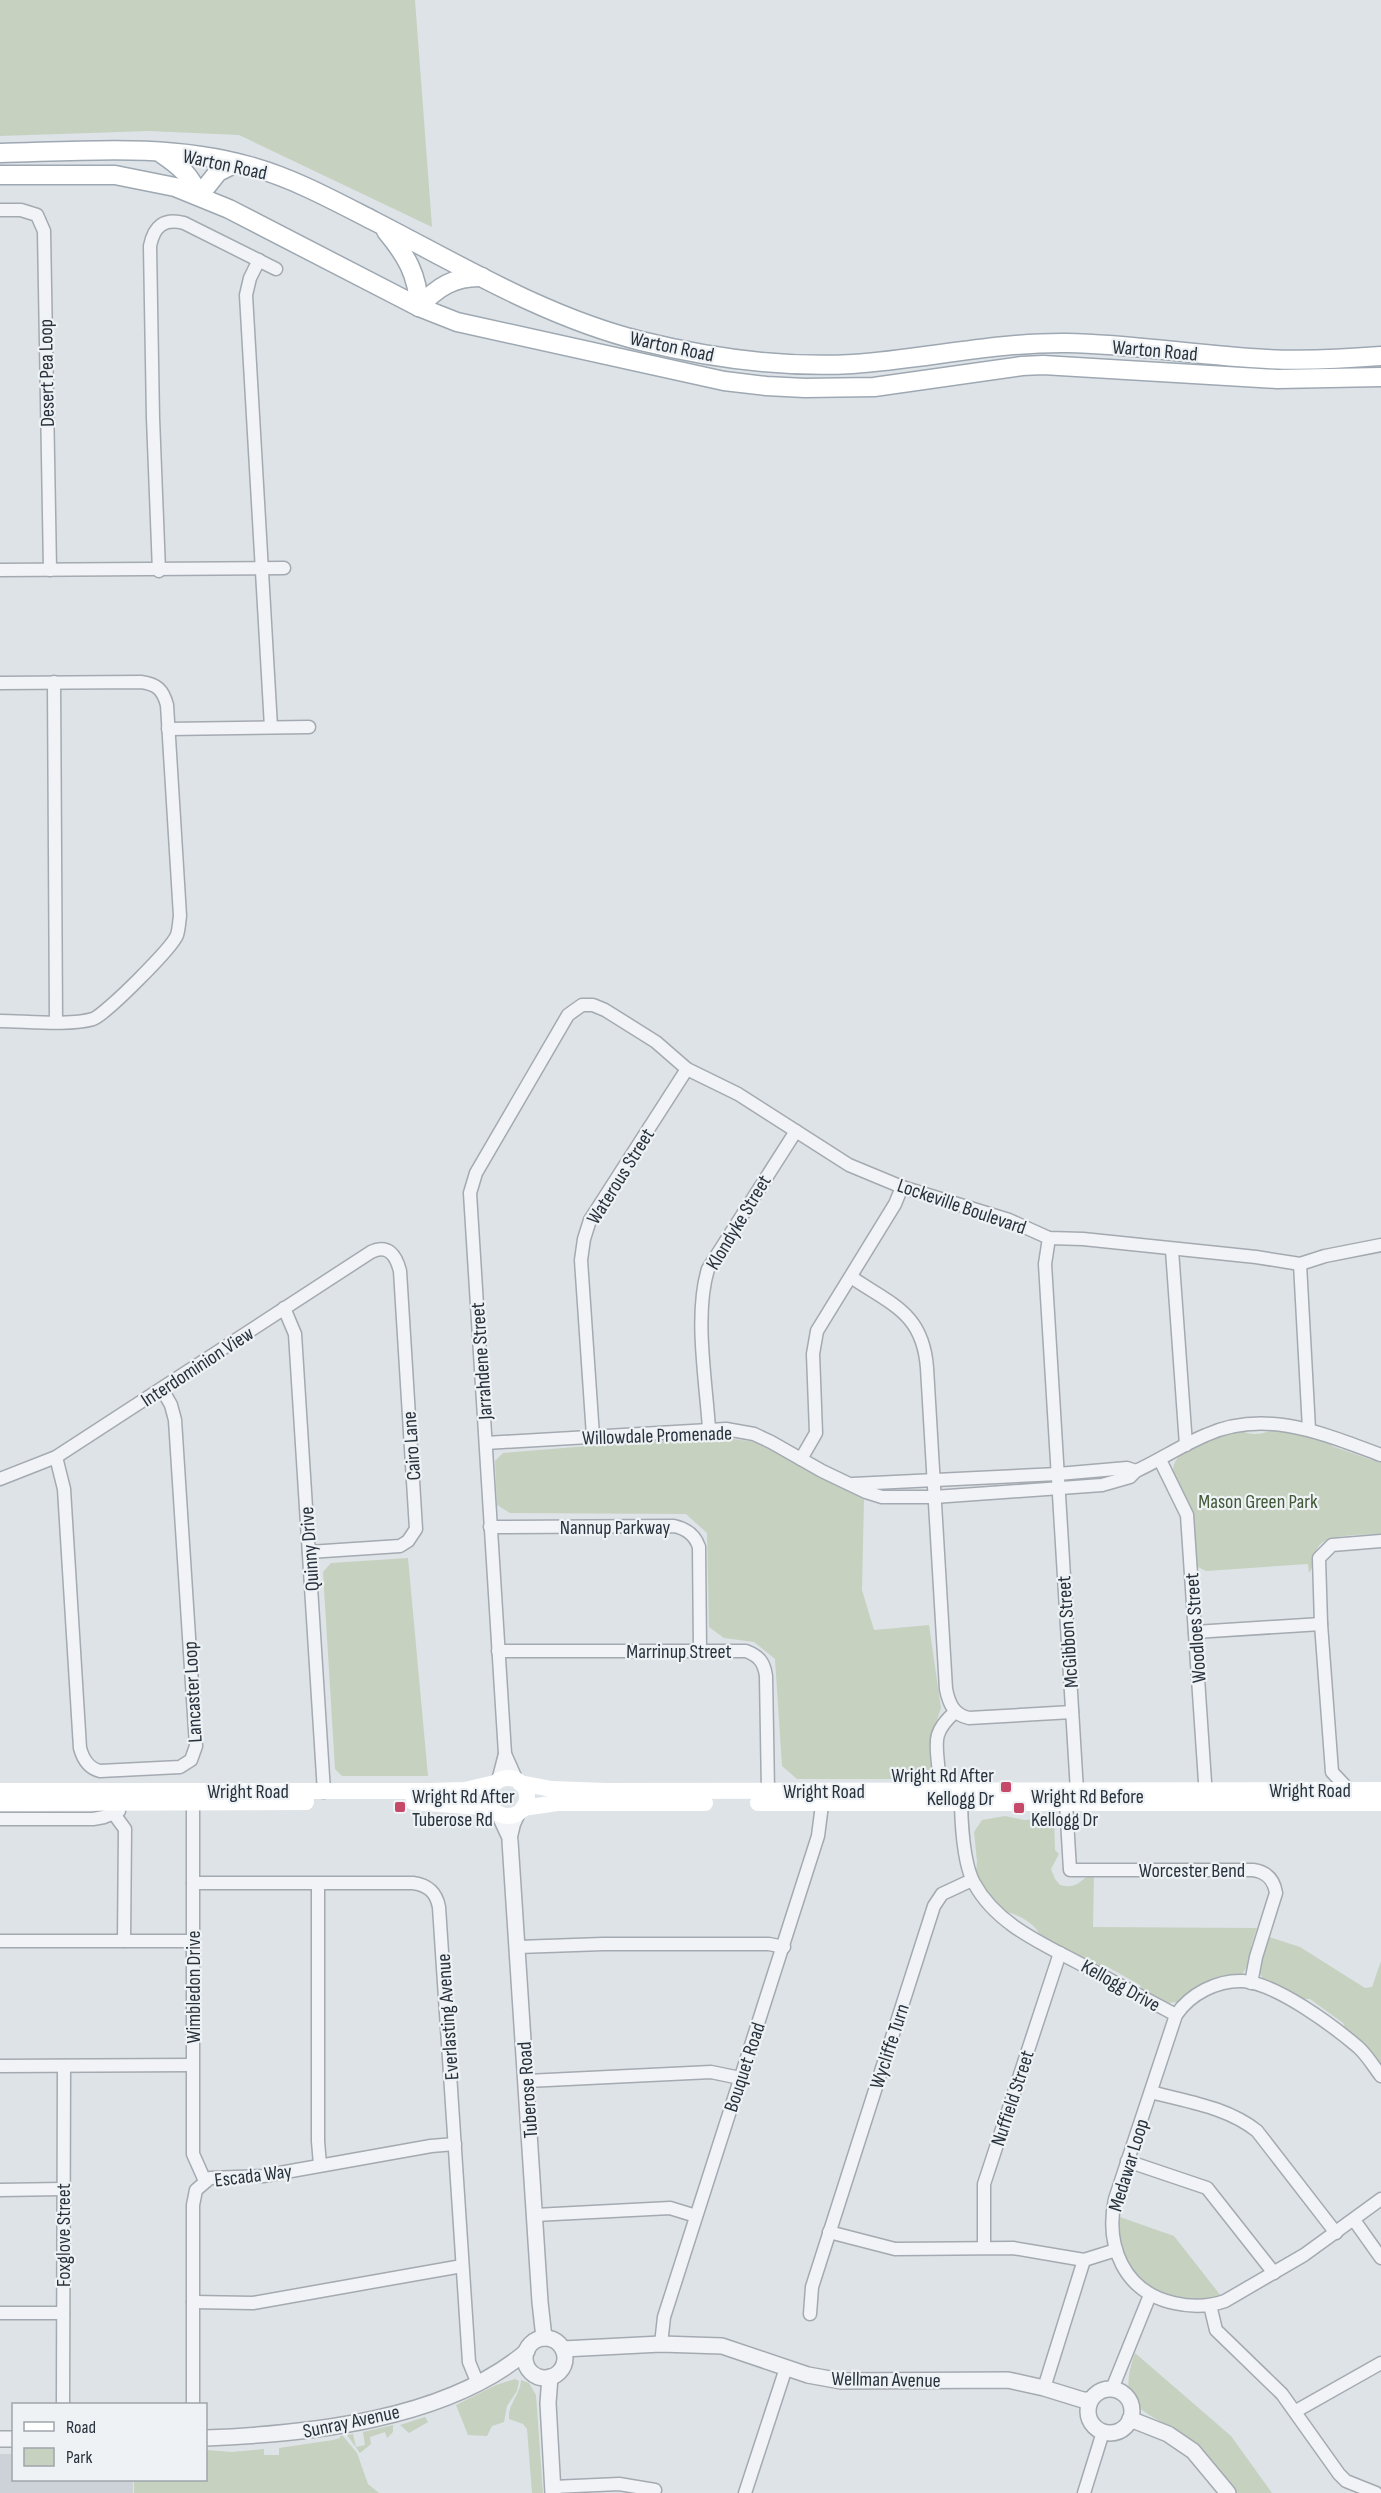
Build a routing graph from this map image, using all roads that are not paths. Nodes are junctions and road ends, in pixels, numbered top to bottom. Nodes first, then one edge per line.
1 (158, 152) junction
2 (0, 153) edge
3 (236, 163) junction
4 (0, 175) edge
5 (199, 196) junction
6 (0, 210) edge
7 (380, 224) junction
8 (259, 260) junction
9 (276, 269) dead end
10 (482, 277) junction
11 (419, 307) junction
12 (1125, 347) junction
13 (1381, 356) edge
14 (1122, 368) junction
15 (1381, 377) edge
16 (261, 568) junction
17 (284, 568) dead end
18 (0, 570) edge
19 (50, 570) junction
20 (159, 571) junction
21 (54, 682) junction
22 (0, 683) edge
23 (271, 727) junction
24 (309, 727) dead end
25 (168, 729) junction
26 (586, 1004) joint
27 (0, 1021) edge
28 (56, 1021) junction
29 (687, 1069) junction
30 (796, 1131) junction
31 (902, 1187) junction
32 (1048, 1238) junction
33 (1381, 1245) edge
34 (1172, 1250) junction
35 (390, 1251) joint
36 (1300, 1264) junction
37 (851, 1277) junction
38 (284, 1308) junction
39 (162, 1389) junction
40 (709, 1429) junction
41 (1309, 1429) junction
42 (593, 1436) junction
43 (486, 1443) junction
44 (1186, 1445) junction
45 (1381, 1455) edge
46 (56, 1457) junction
47 (801, 1459) junction
48 (1160, 1460) junction
49 (1136, 1471) junction
50 (1058, 1474) junction
51 (0, 1479) edge
52 (934, 1481) junction
53 (851, 1484) junction
54 (1058, 1489) junction
55 (934, 1497) junction
56 (490, 1527) junction
57 (1381, 1541) edge
58 (309, 1552) junction
59 (1321, 1624) junction
60 (1195, 1632) junction
61 (700, 1650) junction
62 (498, 1651) junction
63 (955, 1712) junction
64 (1072, 1712) junction
65 (505, 1754) junction
66 (1332, 1772) junction
67 (939, 1775) dead end
68 (497, 1782) junction
69 (518, 1782) junction
70 (1317, 1790) junction
71 (1348, 1790) junction
72 (1381, 1790) edge
73 (0, 1791) edge
74 (768, 1791) junction
75 (324, 1792) junction
76 (193, 1796) junction
77 (823, 1796) junction
78 (961, 1796) junction
79 (1206, 1796) junction
80 (1072, 1797) junction
81 (0, 1803) edge
82 (1381, 1803) edge
83 (119, 1808) junction
84 (494, 1810) junction
85 (521, 1810) junction
86 (0, 1819) edge
87 (510, 1841) junction
88 (972, 1881) junction
89 (193, 1883) junction
90 (318, 1884) junction
91 (0, 1941) edge
92 (124, 1941) junction
93 (192, 1941) junction
94 (518, 1947) junction
95 (784, 1947) junction
96 (1060, 1953) junction
97 (1251, 1983) junction
98 (1176, 2015) junction
99 (192, 2065) junction
100 (0, 2066) edge
101 (64, 2066) junction
102 (1381, 2076) edge
103 (740, 2078) junction
104 (526, 2081) junction
105 (1151, 2092) junction
106 (454, 2144) junction
107 (1127, 2161) junction
108 (320, 2165) junction
109 (205, 2181) junction
110 (0, 2190) edge
111 (63, 2190) junction
112 (1381, 2199) edge
113 (535, 2215) junction
114 (696, 2216) junction
115 (1354, 2220) junction
116 (829, 2232) junction
117 (1336, 2233) junction
118 (984, 2247) junction
119 (1116, 2250) junction
120 (1381, 2258) edge
121 (1084, 2260) junction
122 (462, 2266) junction
123 (1274, 2273) junction
124 (1150, 2295) junction
125 (193, 2302) junction
126 (1210, 2306) junction
127 (0, 2313) edge
128 (63, 2313) junction
129 (810, 2314) dead end
130 (544, 2338) junction
131 (661, 2344) junction
132 (527, 2351) junction
133 (564, 2356) junction
134 (1381, 2363) edge
135 (786, 2368) junction
136 (530, 2370) junction
137 (550, 2377) junction
138 (484, 2381) junction
139 (1044, 2388) junction
140 (1112, 2389) junction
141 (1090, 2400) junction
142 (63, 2403) edge
143 (193, 2403) edge
144 (1296, 2411) junction
145 (1130, 2419) junction
146 (1103, 2432) junction
147 (207, 2438) edge
148 (553, 2490) edge
149 (656, 2490) dead end
150 (749, 2492) edge
151 (1084, 2493) edge
152 (1228, 2493) edge
153 (1376, 2493) edge

1 - 2 main road, Warton Road
1 - 3 main road, Warton Road
1 - 5 main road
3 - 5 main road
3 - 7 main road, Warton Road
4 - 5 main road, Warton Road
5 - 11 main road, Warton Road
6 - 19 street, Desert Pea Loop
7 - 10 main road, Warton Road
7 - 11 main road
8 - 9 street
8 - 16 street
8 - 20 street
10 - 11 main road
10 - 12 main road, Warton Road
11 - 14 main road, Warton Road
12 - 13 main road, Warton Road
12 - 14 main road
14 - 15 main road, Warton Road
16 - 17 street
16 - 20 street
16 - 23 street
18 - 19 street
19 - 20 street
21 - 22 street
21 - 25 street
21 - 28 street
23 - 24 street
23 - 25 street
25 - 28 street
26 - 29 street, Lockeville Boulevard
26 - 43 street, Jarrahdene Street
27 - 28 street
29 - 30 street, Lockeville Boulevard
29 - 42 street, Waterous Street
30 - 31 street, Lockeville Boulevard
30 - 40 street, Klondyke Street
31 - 32 street, Lockeville Boulevard
31 - 37 street
32 - 34 street, Lockeville Boulevard
32 - 50 street, McGibbon Street
33 - 36 street, Lockeville Boulevard
34 - 36 street, Lockeville Boulevard
34 - 44 street
35 - 38 street, Interdominion View
35 - 58 street, Cairo Lane
36 - 41 street
37 - 47 street
37 - 52 street
38 - 39 street, Interdominion View
38 - 58 street, Quinny Drive
39 - 46 street, Interdominion View
39 - 46 street, Lancaster Loop
40 - 42 street, Willowdale Promenade
40 - 47 street, Willowdale Promenade
41 - 44 street, Willowdale Promenade
41 - 45 street, Willowdale Promenade
42 - 43 street, Willowdale Promenade
43 - 56 street, Jarrahdene Street
44 - 48 street, Willowdale Promenade
46 - 51 street, Interdominion View
47 - 53 street, Willowdale Promenade
48 - 49 street, Willowdale Promenade
48 - 60 street, Woodloes Street
49 - 50 street, Willowdale Promenade
49 - 54 street, Willowdale Promenade
50 - 52 street, Willowdale Promenade
50 - 54 street, McGibbon Street
52 - 53 street, Willowdale Promenade
52 - 55 street
53 - 55 street, Willowdale Promenade
54 - 55 street, Willowdale Promenade
54 - 64 street, McGibbon Street
55 - 63 street
56 - 61 street, Nannup Parkway
56 - 62 street, Jarrahdene Street
57 - 59 street
58 - 75 street, Quinny Drive
59 - 60 street
59 - 66 street
60 - 79 street, Woodloes Street
61 - 62 street, Marrinup Street
61 - 74 street, Marrinup Street
62 - 65 street, Jarrahdene Street
63 - 64 street
63 - 67 street
64 - 80 street, McGibbon Street
65 - 68 street, Jarrahdene Street
65 - 69 street, Jarrahdene Street
66 - 70 street
66 - 71 street
68 - 69 main road
68 - 75 main road, Wright Road
68 - 84 main road
69 - 74 main road, Wright Road
69 - 85 main road
70 - 71 main road, Wright Road
70 - 79 main road, Wright Road
71 - 72 main road, Wright Road
73 - 76 main road, Wright Road
74 - 77 main road, Wright Road
75 - 76 main road, Wright Road
76 - 83 main road, Wright Road
76 - 84 main road, Wright Road
76 - 89 street, Wimbledon Drive
77 - 78 main road, Wright Road
77 - 85 main road, Wright Road
77 - 95 street, Bouquet Road
78 - 80 main road, Wright Road
78 - 88 street, Kellogg Drive
79 - 80 main road, Wright Road
79 - 82 main road, Wright Road
80 - 97 street, Worcester Bend
81 - 83 main road, Wright Road
83 - 86 street
83 - 92 street
84 - 85 main road
84 - 87 street, Tuberose Road
85 - 87 street, Tuberose Road
87 - 94 street, Tuberose Road
88 - 96 street, Kellogg Drive
88 - 116 street, Wycliffe Turn
89 - 90 street, Everlasting Avenue
89 - 93 street, Wimbledon Drive
90 - 106 street, Everlasting Avenue
90 - 108 street
91 - 92 street
92 - 93 street
93 - 99 street, Wimbledon Drive
94 - 95 street
94 - 104 street, Tuberose Road
95 - 103 street, Bouquet Road
96 - 98 street, Kellogg Drive
96 - 118 street, Nuffield Street
97 - 98 street, Kellogg Drive
97 - 102 street, Kellogg Drive
98 - 105 street, Medawar Loop
99 - 101 street
99 - 109 street, Wimbledon Drive
100 - 101 street
101 - 111 street, Foxglove Street
103 - 104 street
103 - 114 street, Bouquet Road
104 - 113 street, Tuberose Road
105 - 107 street, Medawar Loop
105 - 117 street
106 - 108 street, Escada Way
106 - 122 street, Everlasting Avenue
107 - 119 street, Medawar Loop
107 - 123 street
108 - 109 street, Escada Way
109 - 125 street, Escada Way
110 - 111 street
111 - 128 street, Foxglove Street
112 - 115 street, Medawar Loop
113 - 114 street
113 - 130 street, Tuberose Road
114 - 131 street, Bouquet Road
115 - 117 street, Medawar Loop
115 - 120 street
116 - 118 street
116 - 129 street, Wycliffe Turn
117 - 123 street, Medawar Loop
118 - 121 street
119 - 121 street
119 - 124 street, Medawar Loop
121 - 139 street
122 - 125 street
122 - 138 street, Everlasting Avenue
123 - 126 street, Medawar Loop
124 - 126 street, Medawar Loop
124 - 140 street
125 - 143 street, Escada Way
126 - 144 street
127 - 128 street
128 - 142 street, Foxglove Street
130 - 132 street
130 - 133 street
131 - 133 street, Wellman Avenue
131 - 135 street, Wellman Avenue
132 - 136 street
132 - 138 street, Sunray Avenue
133 - 137 street
134 - 144 street
135 - 139 street, Wellman Avenue
135 - 150 street
136 - 137 street
136 - 138 street, Sunray Avenue
137 - 148 street
138 - 147 street, Sunray Avenue
139 - 141 street, Wellman Avenue
140 - 141 street
140 - 145 street
141 - 146 street
144 - 153 street
145 - 146 street
145 - 152 street
146 - 151 street
148 - 149 street

